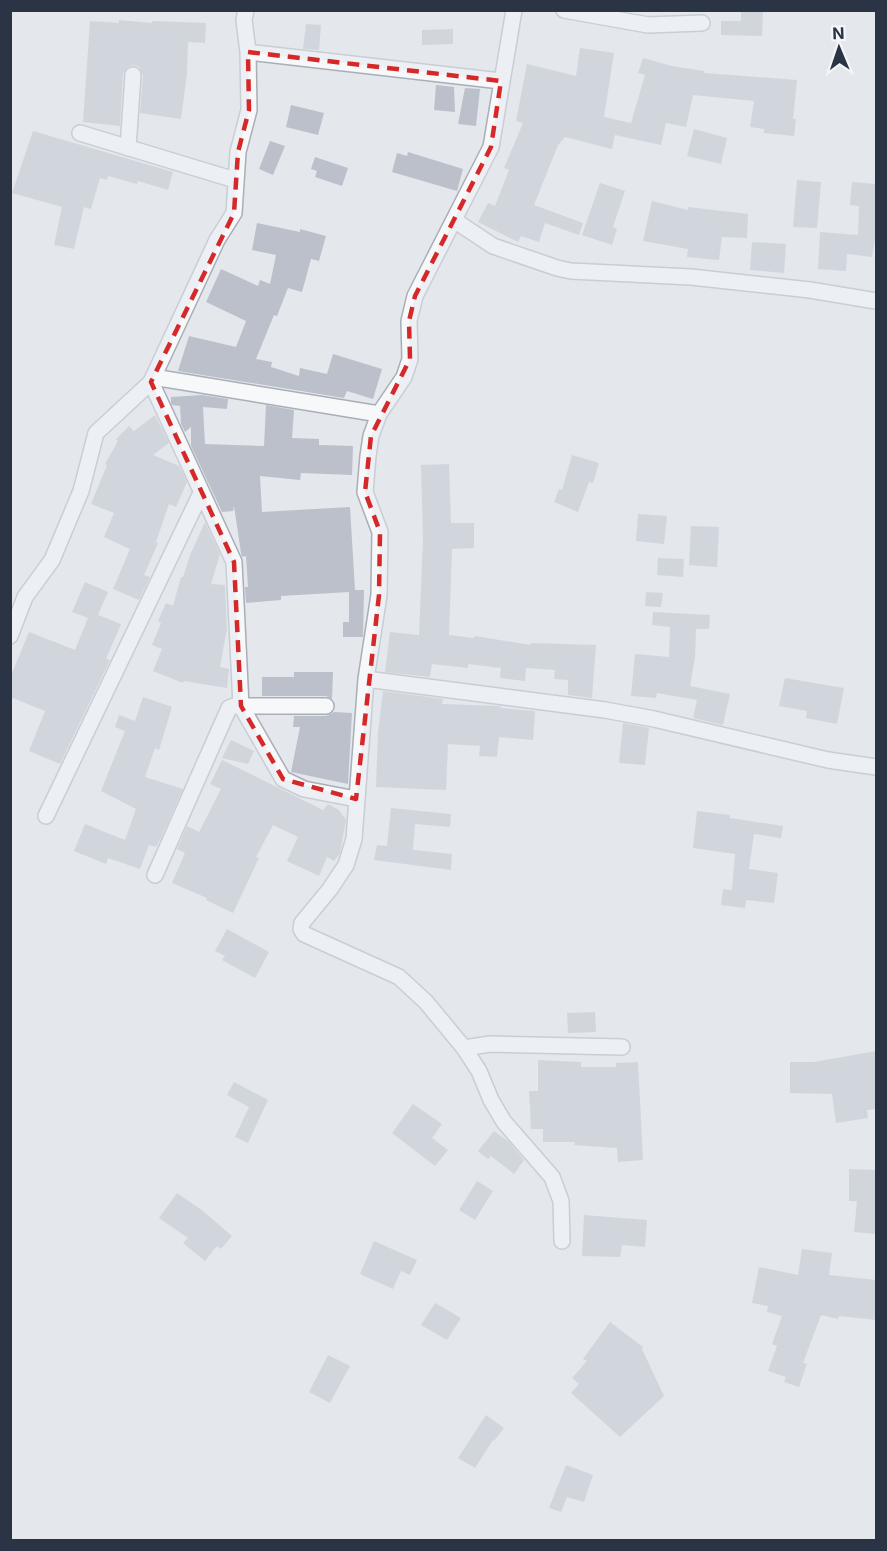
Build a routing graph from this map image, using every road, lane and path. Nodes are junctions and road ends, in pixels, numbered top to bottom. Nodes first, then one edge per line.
1 (246, 10) edge
2 (514, 10) edge
3 (564, 10) edge
4 (702, 23) dead end
5 (248, 52) junction
6 (133, 75) dead end
7 (501, 81) junction
8 (80, 133) dead end
9 (128, 148) junction
10 (235, 180) junction
11 (454, 220) junction
12 (876, 301) edge
13 (152, 380) junction
14 (378, 414) junction
15 (201, 493) junction
16 (10, 636) edge
17 (366, 679) junction
18 (241, 706) junction
19 (326, 706) dead end
20 (876, 767) edge
21 (356, 799) junction
22 (46, 816) dead end
23 (154, 875) dead end
24 (622, 1047) dead end
25 (464, 1048) junction
26 (562, 1241) dead end

1 - 5 street
2 - 7 street
3 - 4 street
5 - 7 street
5 - 10 street
6 - 9 street
7 - 11 street
8 - 9 street
9 - 10 street
10 - 13 street
11 - 12 street
11 - 14 street
13 - 14 street
13 - 15 street
13 - 16 street
14 - 17 street
15 - 18 street
15 - 22 street
17 - 20 street
17 - 21 street
18 - 19 street
18 - 21 street
18 - 23 street
21 - 25 street
24 - 25 street
25 - 26 street

